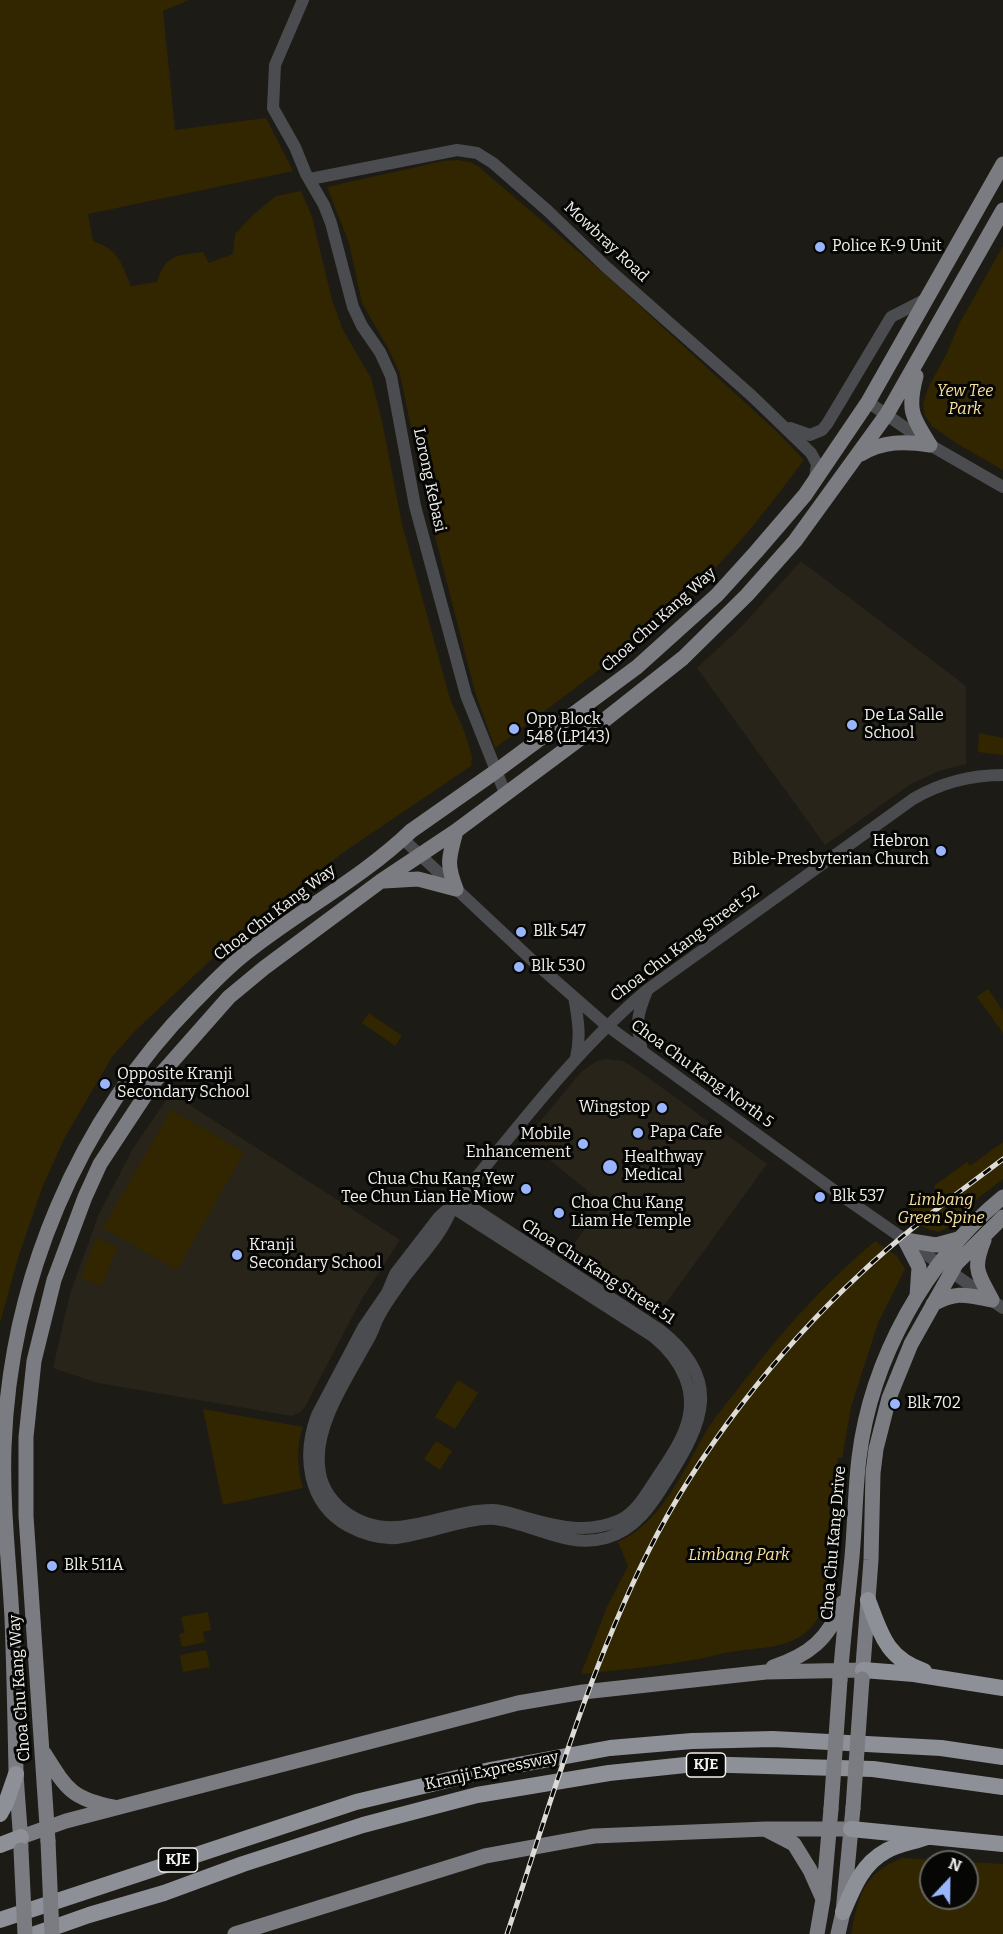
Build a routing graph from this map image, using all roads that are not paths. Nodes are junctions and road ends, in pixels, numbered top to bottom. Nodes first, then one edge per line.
1 (303, 0) edge
2 (1003, 164) edge
3 (308, 176) junction
4 (1003, 210) edge
5 (926, 299) junction
6 (920, 359) junction
7 (868, 402) junction
8 (887, 414) junction
9 (778, 423) junction
10 (930, 445) junction
11 (859, 454) junction
12 (814, 483) junction
13 (1003, 487) edge
14 (495, 772) junction
15 (1003, 775) edge
16 (505, 793) junction
17 (456, 831) junction
18 (403, 839) junction
19 (419, 855) junction
20 (381, 881) junction
21 (456, 889) junction
22 (647, 990) junction
23 (574, 997) junction
24 (606, 1025) junction
25 (642, 1051) junction
26 (575, 1059) junction
27 (1003, 1197) edge
28 (456, 1203) junction
29 (1003, 1217) edge
30 (988, 1232) junction
31 (958, 1238) junction
32 (905, 1240) junction
33 (946, 1267) junction
34 (917, 1296) junction
35 (933, 1304) junction
36 (998, 1304) edge
37 (849, 1580) junction
38 (868, 1600) junction
39 (766, 1672) junction
40 (841, 1675) junction
41 (863, 1675) junction
42 (947, 1679) junction
43 (1003, 1688) edge
44 (42, 1751) junction
45 (1003, 1757) edge
46 (16, 1774) junction
47 (1003, 1787) edge
48 (117, 1808) junction
49 (0, 1814) edge
50 (830, 1828) junction
51 (851, 1828) junction
52 (766, 1829) junction
53 (47, 1835) junction
54 (933, 1835) junction
55 (21, 1844) junction
56 (1003, 1844) edge
57 (0, 1845) edge
58 (823, 1899) junction
59 (843, 1912) junction
60 (0, 1920) edge
61 (25, 1934) edge
62 (35, 1934) edge
63 (52, 1934) edge
64 (235, 1934) edge
65 (817, 1934) edge
66 (838, 1934) edge

1 - 3 street, Lorong Kebasi
2 - 5 main road, Choa Chu Kang Way
3 - 9 street, Mowbray Road
3 - 14 street, Lorong Kebasi
4 - 6 main road, Choa Chu Kang Way
5 - 7 main road, Choa Chu Kang Way
5 - 9 street
6 - 8 main road, Choa Chu Kang Way
6 - 10 main road
7 - 8 street
7 - 12 main road, Choa Chu Kang Way
8 - 10 street
8 - 11 main road, Choa Chu Kang Way
9 - 12 street, Mowbray Road
10 - 11 main road
10 - 13 street
11 - 16 main road, Choa Chu Kang Way
12 - 14 main road, Choa Chu Kang Way
14 - 16 street, Lorong Kebasi
14 - 18 main road, Choa Chu Kang Way
15 - 22 street, Choa Chu Kang Street 52
16 - 17 main road, Choa Chu Kang Way
17 - 19 main road, Choa Chu Kang Way
17 - 21 main road
18 - 19 street, Choa Chu Kang North 5
18 - 46 main road, Choa Chu Kang Way
19 - 20 main road, Choa Chu Kang Way
19 - 21 street, Choa Chu Kang North 5
20 - 21 main road
20 - 44 main road, Choa Chu Kang Way
21 - 23 street, Choa Chu Kang North 5
22 - 24 street, Choa Chu Kang Street 52
22 - 25 street
23 - 24 street, Choa Chu Kang North 5
23 - 26 street
24 - 25 street, Choa Chu Kang North 5
24 - 26 street, Choa Chu Kang Street 51
25 - 32 street, Choa Chu Kang North 5
26 - 28 street, Choa Chu Kang Street 51
27 - 31 main road, Choa Chu Kang Drive
28 - 28 street, Choa Chu Kang Street 51
29 - 30 main road, Choa Chu Kang Drive
30 - 33 main road, Choa Chu Kang Drive
30 - 36 main road
31 - 32 main road
31 - 33 main road, Choa Chu Kang Drive
32 - 33 street, Choa Chu Kang North 5
32 - 34 main road
33 - 34 main road, Choa Chu Kang Drive
33 - 35 main road, Choa Chu Kang Drive
33 - 36 street, Choa Chu Kang North 5
34 - 37 main road, Choa Chu Kang Drive
35 - 36 main road
35 - 38 main road, Choa Chu Kang Drive
37 - 39 main road
37 - 40 main road, Choa Chu Kang Drive
38 - 41 main road, Choa Chu Kang Drive
38 - 42 highway
39 - 40 main road
39 - 48 main road
40 - 41 main road
40 - 50 main road, Choa Chu Kang Drive, bridge
41 - 42 highway
41 - 51 main road, Choa Chu Kang Drive, bridge
42 - 43 highway
44 - 48 main road
44 - 53 main road, Choa Chu Kang Way
45 - 60 highway, Kranji Expressway / KJE
46 - 49 highway
46 - 55 main road, Choa Chu Kang Way
47 - 62 highway, Kranji Expressway / KJE
48 - 53 main road
50 - 51 main road
50 - 52 main road
50 - 58 main road, Choa Chu Kang Drive
51 - 54 highway
51 - 59 main road, Choa Chu Kang Drive
52 - 58 main road
52 - 64 main road
53 - 55 main road
53 - 63 main road, Choa Chu Kang Way, bridge
54 - 56 highway
54 - 59 highway
55 - 57 highway
55 - 61 main road, Choa Chu Kang Way, bridge
58 - 65 main road, Choa Chu Kang Drive
59 - 66 main road, Choa Chu Kang Drive

